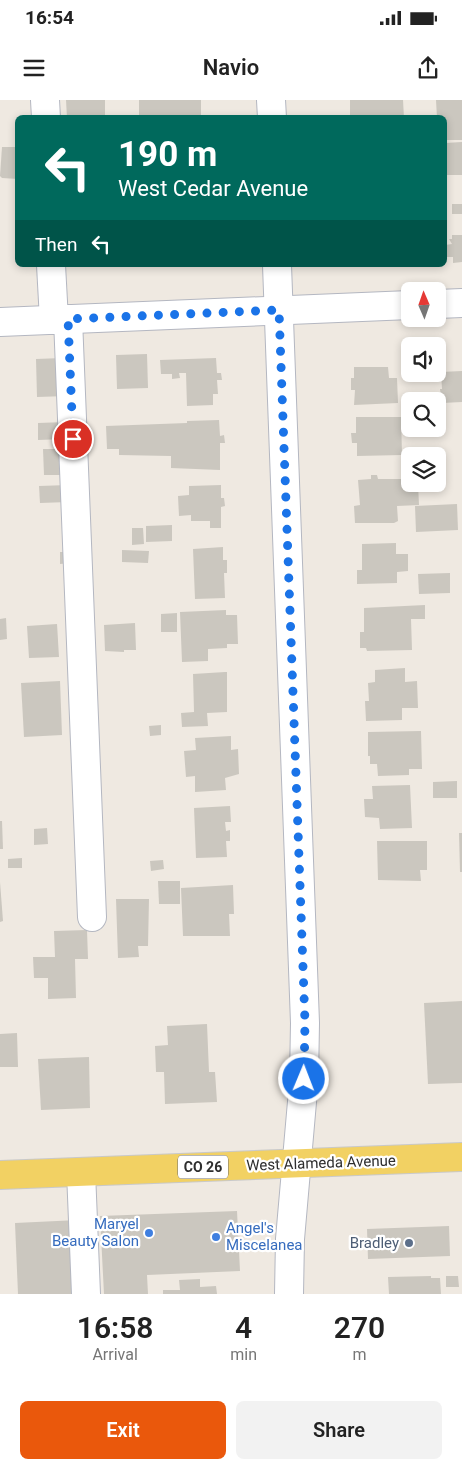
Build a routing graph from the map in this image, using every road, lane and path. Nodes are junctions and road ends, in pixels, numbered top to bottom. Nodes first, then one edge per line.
1 (45, 100) edge
2 (271, 100) edge
3 (46, 115) edge
4 (272, 115) edge
5 (52, 267) edge
6 (277, 267) edge
7 (446, 304) edge
8 (462, 304) edge
9 (401, 305) edge
10 (279, 310) junction
11 (61, 319) junction
12 (0, 322) edge
13 (92, 917) dead end
14 (462, 1157) edge
15 (296, 1164) junction
16 (81, 1172) junction
17 (0, 1175) edge
18 (86, 1294) edge
19 (289, 1294) edge

1 - 3 street
2 - 4 street
5 - 11 street
6 - 10 street
7 - 8 street
9 - 10 street
10 - 11 street
10 - 15 street
11 - 12 street
11 - 13 street
14 - 15 main road, West Alameda Avenue / CO 26
15 - 16 main road, West Alameda Avenue / CO 26
15 - 19 street
16 - 17 main road, West Alameda Avenue / CO 26
16 - 18 street

